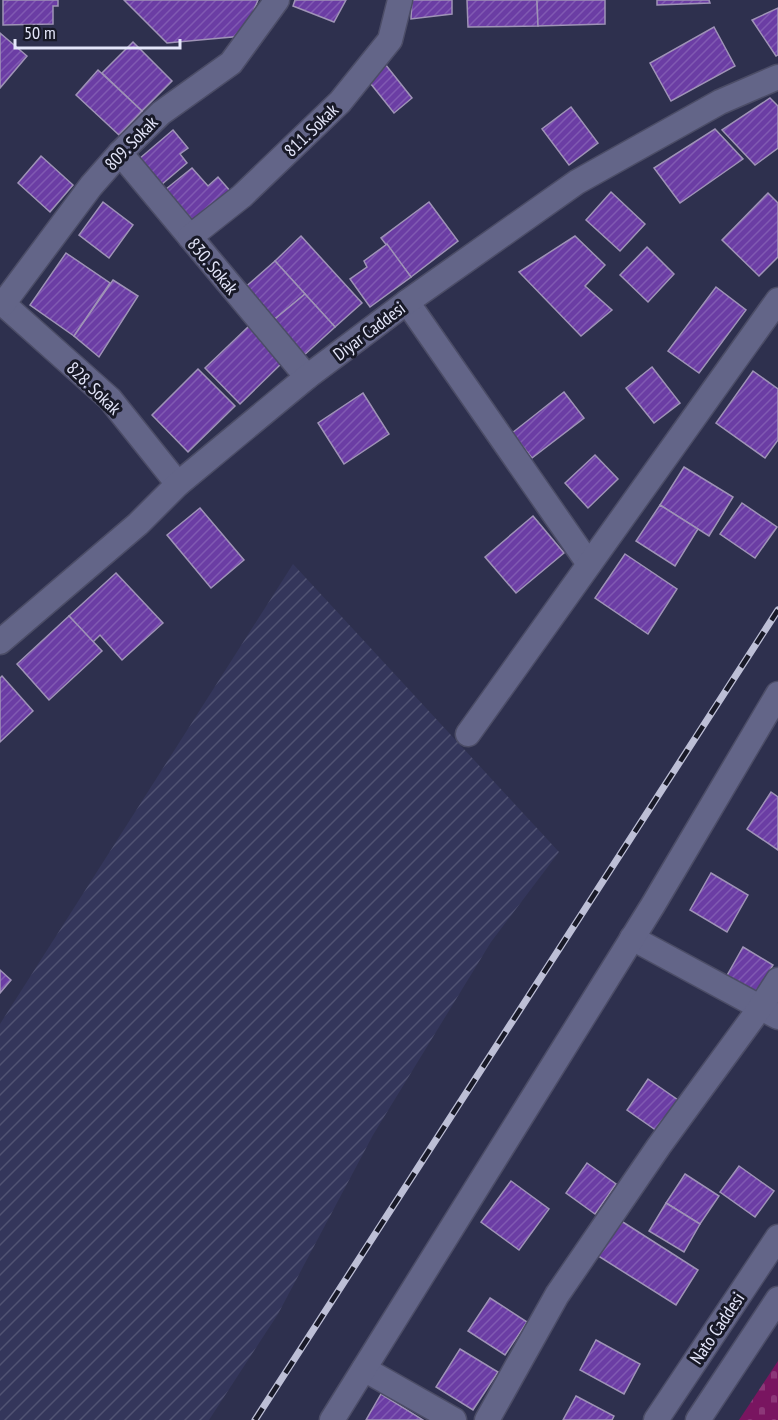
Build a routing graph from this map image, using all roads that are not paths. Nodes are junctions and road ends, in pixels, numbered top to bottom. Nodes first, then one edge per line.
1 (277, 0) edge
2 (400, 0) edge
3 (778, 77) edge
4 (120, 153) junction
5 (190, 237) junction
6 (778, 300) edge
7 (407, 302) junction
8 (2, 303) edge
9 (307, 377) junction
10 (178, 484) junction
11 (589, 564) junction
12 (0, 642) edge
13 (778, 694) edge
14 (468, 734) dead end
15 (632, 938) junction
16 (778, 980) edge
17 (769, 1012) edge
18 (778, 1237) edge
19 (778, 1299) edge
20 (364, 1369) junction
21 (332, 1420) edge
22 (454, 1420) edge
23 (487, 1420) edge
24 (656, 1420) edge
25 (698, 1420) edge

1 - 4 street, 809. Sokak
2 - 5 street, 811. Sokak
3 - 7 street, Diyar Caddesi
4 - 5 street, 830. Sokak
4 - 8 street, 809. Sokak
5 - 9 street, 830. Sokak
6 - 11 street
7 - 9 street, Diyar Caddesi
7 - 11 street
8 - 10 street, 828. Sokak
9 - 10 street, Diyar Caddesi
10 - 12 street, Diyar Caddesi
11 - 14 street
13 - 15 street
15 - 17 street
15 - 20 street
16 - 17 street
17 - 23 street
18 - 24 street, Nato Caddesi
19 - 25 street
20 - 21 street
20 - 22 street

